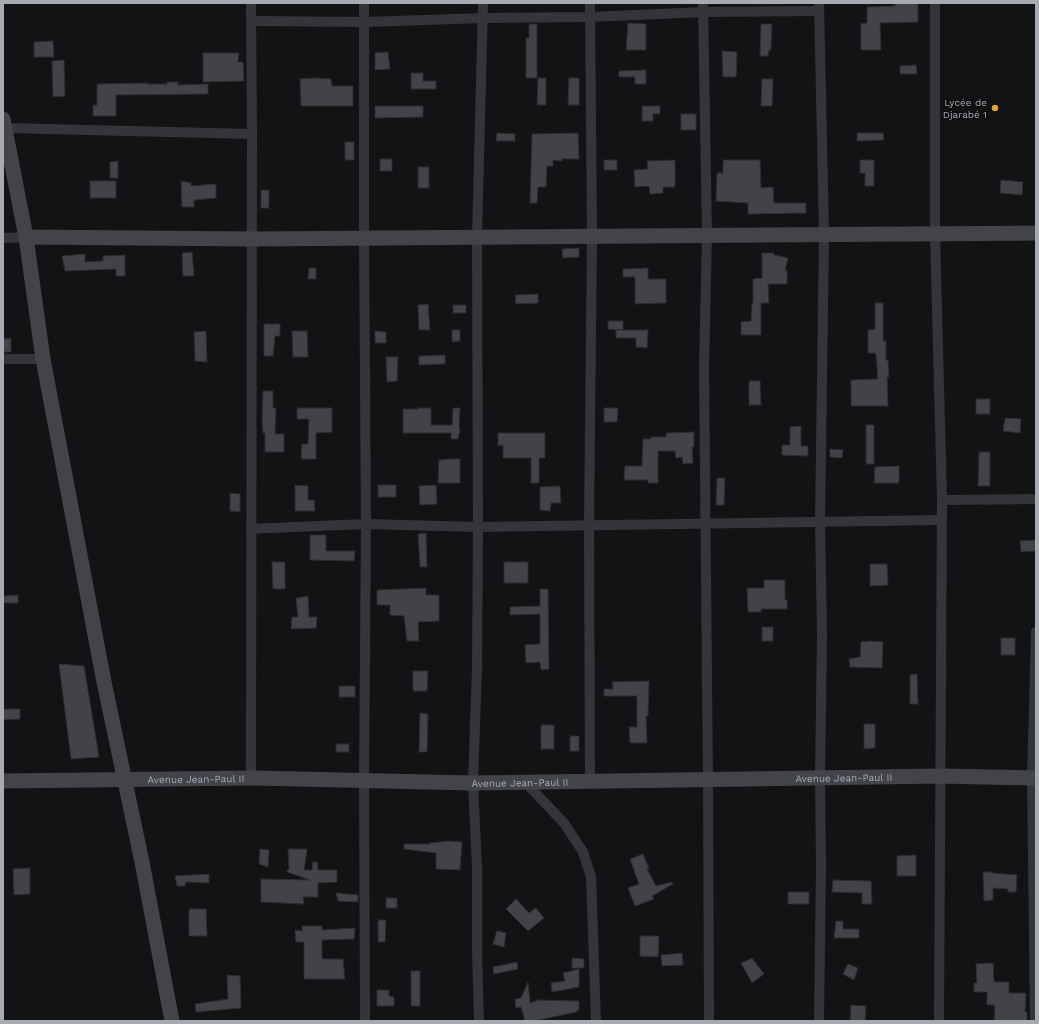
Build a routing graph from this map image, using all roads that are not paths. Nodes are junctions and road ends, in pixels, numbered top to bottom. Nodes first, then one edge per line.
1 (251, 3) edge
2 (364, 3) edge
3 (483, 3) edge
4 (590, 3) edge
5 (935, 3) edge
6 (819, 7) edge
7 (703, 8) edge
8 (590, 17) junction
9 (484, 18) junction
10 (252, 22) junction
11 (365, 22) junction
12 (4, 124) edge
13 (252, 134) junction
14 (935, 233) junction
15 (1036, 233) edge
16 (824, 234) junction
17 (707, 235) junction
18 (26, 237) junction
19 (592, 237) junction
20 (3, 238) edge
21 (364, 238) junction
22 (478, 238) junction
23 (252, 239) junction
24 (3, 359) edge
25 (43, 359) junction
26 (1036, 499) edge
27 (942, 500) junction
28 (941, 520) junction
29 (820, 522) junction
30 (366, 524) junction
31 (705, 524) junction
32 (589, 525) junction
33 (478, 527) junction
34 (251, 529) junction
35 (1036, 632) edge
36 (940, 776) junction
37 (251, 778) junction
38 (820, 778) junction
39 (1034, 778) edge
40 (124, 779) junction
41 (708, 779) junction
42 (364, 780) junction
43 (3, 781) edge
44 (590, 781) junction
45 (525, 782) junction
46 (473, 783) junction
47 (172, 1021) edge
48 (365, 1021) edge
49 (479, 1021) edge
50 (596, 1021) edge
51 (709, 1021) edge
52 (819, 1021) edge
53 (939, 1021) edge
54 (1035, 1021) edge

1 - 10 street
2 - 11 street
3 - 9 street
4 - 8 street
5 - 14 street
6 - 7 street
6 - 16 street
7 - 8 street
7 - 17 street
8 - 9 street
8 - 19 street
9 - 11 street
9 - 22 street
10 - 11 street
10 - 13 street
11 - 21 street
12 - 13 street
12 - 18 street
13 - 23 street
14 - 15 street
14 - 16 street
14 - 27 street
16 - 17 street
16 - 29 street
17 - 19 street
17 - 31 street
18 - 20 street
18 - 23 street
18 - 25 street
19 - 22 street
19 - 32 street
21 - 22 street
21 - 23 street
21 - 30 street
22 - 33 street
23 - 34 street
24 - 25 street
25 - 40 street
26 - 27 street
27 - 28 street
28 - 29 street
28 - 36 street
29 - 31 street
29 - 38 street
30 - 33 street
30 - 34 street
30 - 42 street
31 - 32 street
31 - 41 street
32 - 33 street
32 - 44 street
33 - 46 street
34 - 37 street
35 - 39 street
36 - 38 street, Avenue Jean-Paul II
36 - 39 street, Avenue Jean-Paul II
36 - 53 street
37 - 40 street, Avenue Jean-Paul II
37 - 42 street, Avenue Jean-Paul II
38 - 41 street, Avenue Jean-Paul II
38 - 52 street
39 - 54 street
40 - 43 street, Avenue Jean-Paul II
40 - 47 street
41 - 44 street, Avenue Jean-Paul II
41 - 51 street
42 - 46 street, Avenue Jean-Paul II
42 - 48 street
44 - 45 street, Avenue Jean-Paul II
45 - 46 street, Avenue Jean-Paul II
45 - 50 street
46 - 49 street

